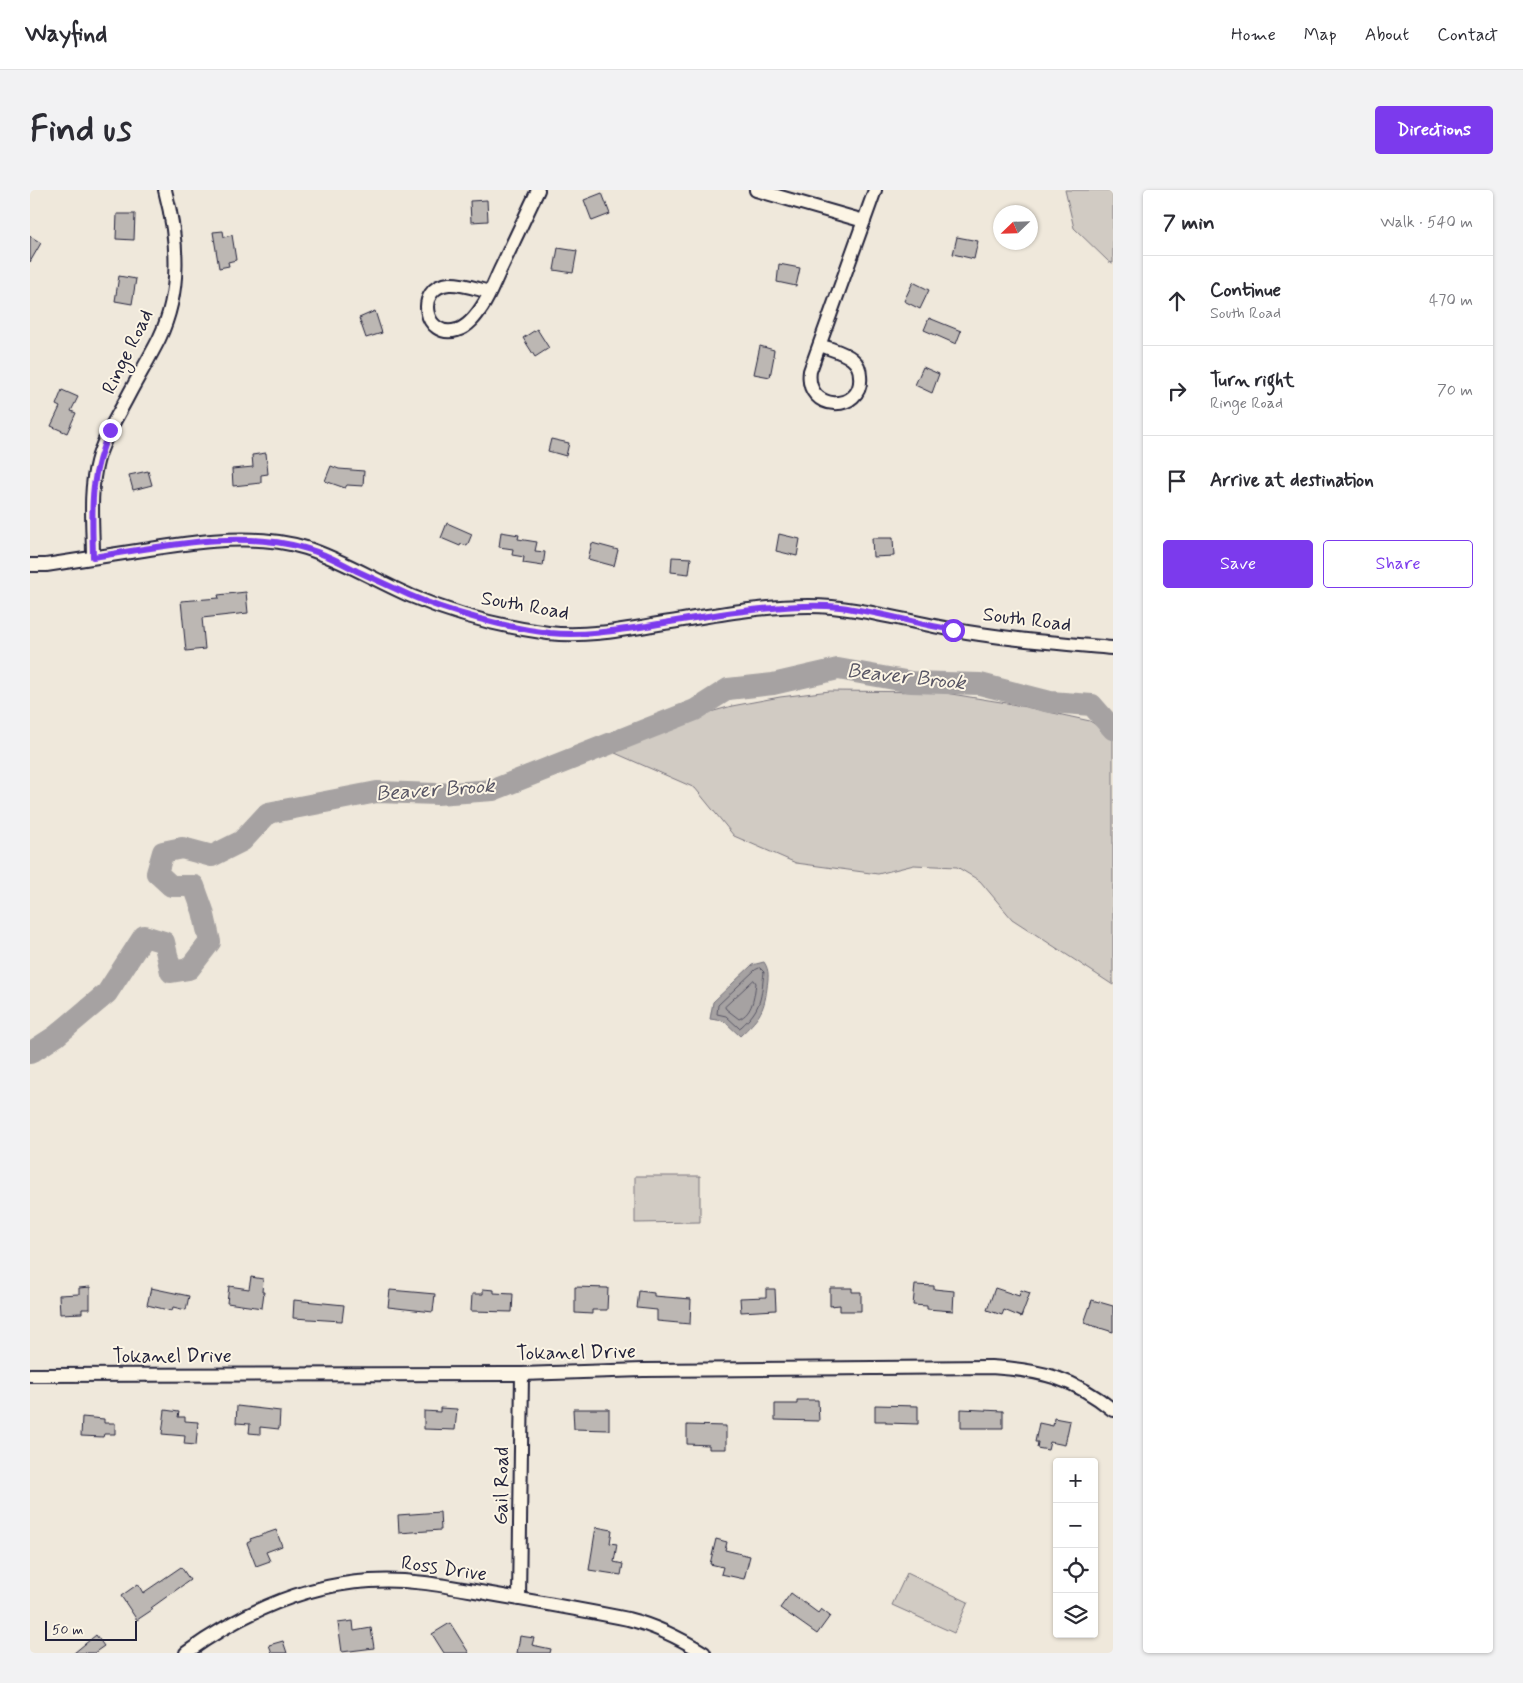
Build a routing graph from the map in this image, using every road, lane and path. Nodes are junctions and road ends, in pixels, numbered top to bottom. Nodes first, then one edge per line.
1 (165, 190) edge
2 (538, 190) edge
3 (756, 190) edge
4 (875, 190) edge
5 (864, 221) junction
6 (490, 292) junction
7 (820, 345) junction
8 (93, 557) junction
9 (30, 565) edge
10 (1113, 648) edge
11 (522, 1374) junction
12 (30, 1375) edge
13 (1113, 1410) edge
14 (518, 1599) junction
15 (186, 1653) edge
16 (704, 1653) edge

1 - 8 street, Ringe Road
2 - 6 street
3 - 5 street
4 - 5 street
5 - 7 street
6 - 6 street
7 - 7 street
8 - 9 street, South Road
8 - 10 street, South Road
11 - 12 street, Tokanel Drive
11 - 13 street, Tokanel Drive
11 - 14 street, Gail Road
14 - 15 street, Ross Drive
14 - 16 street, Ross Drive

